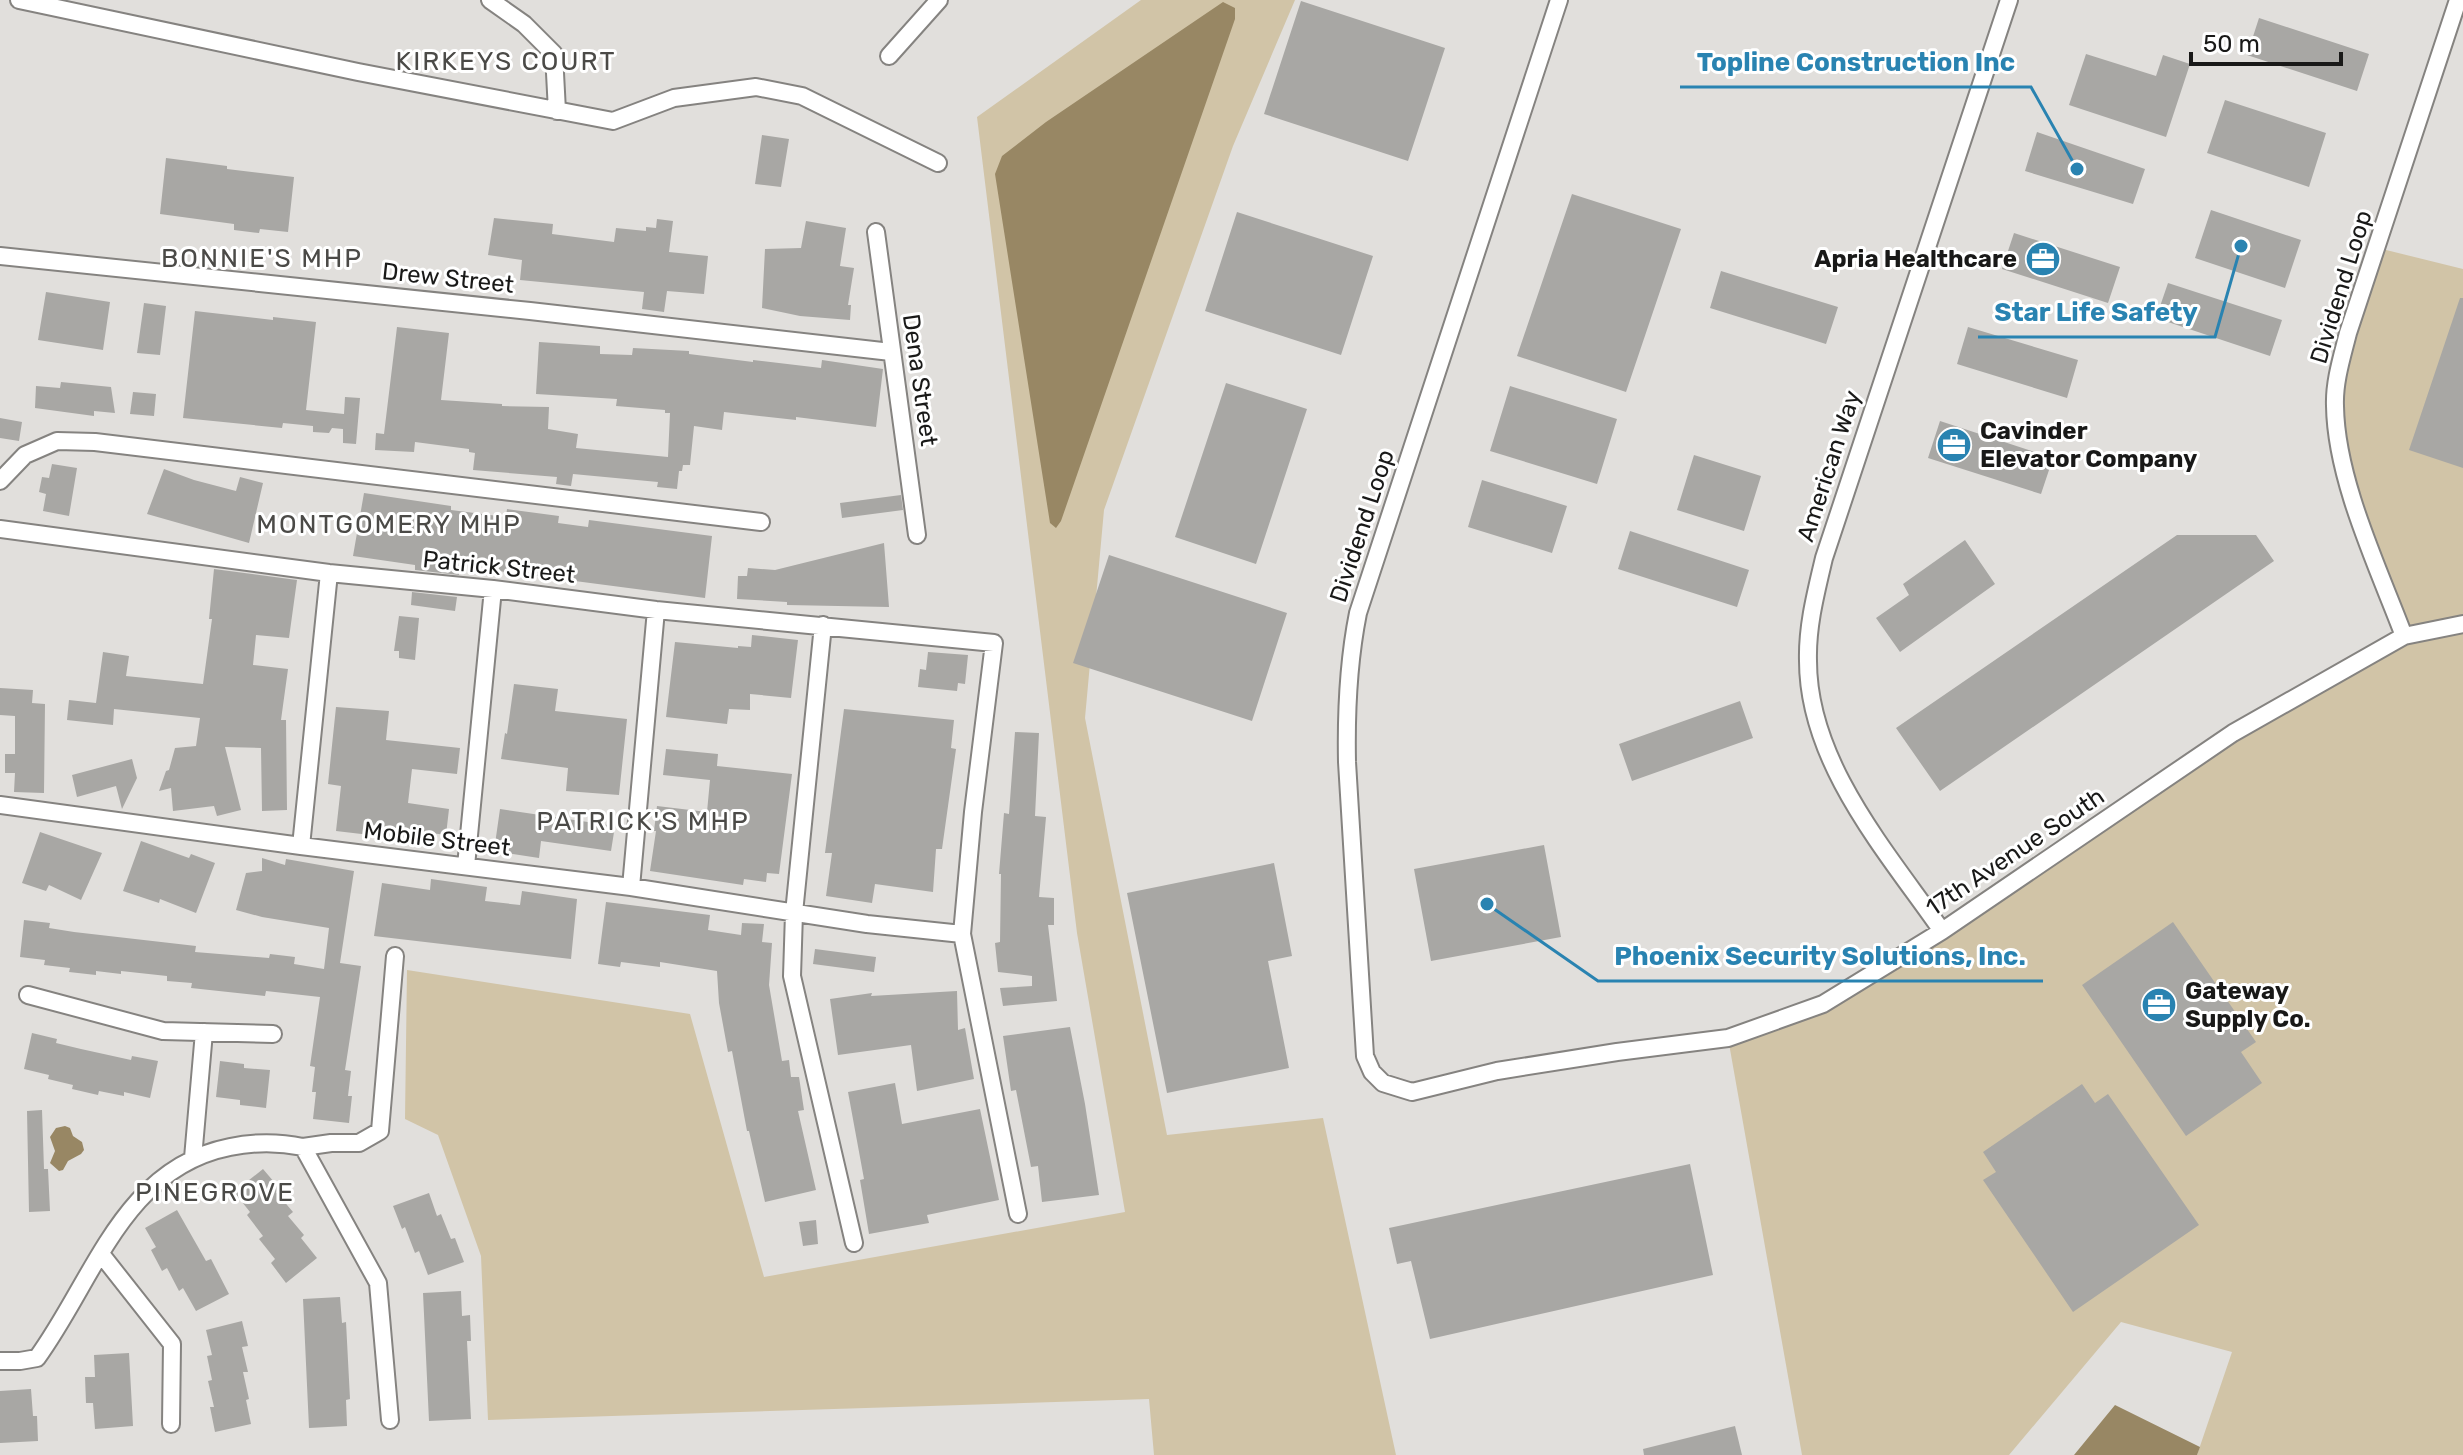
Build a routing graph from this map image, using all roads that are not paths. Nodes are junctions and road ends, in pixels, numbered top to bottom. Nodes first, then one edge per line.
1 (19, 0) edge
2 (490, 0) edge
3 (939, 0) edge
4 (1559, 0) edge
5 (2009, 0) edge
6 (2458, 0) edge
7 (889, 56) dead end
8 (557, 111) junction
9 (938, 163) dead end
10 (876, 232) dead end
11 (0, 256) edge
12 (891, 352) junction
13 (0, 481) edge
14 (761, 522) dead end
15 (0, 529) edge
16 (917, 535) dead end
17 (329, 573) junction
18 (493, 589) junction
19 (656, 610) junction
20 (2463, 624) edge
21 (823, 625) junction
22 (2404, 636) junction
23 (0, 805) edge
24 (301, 846) junction
25 (466, 866) junction
26 (631, 887) junction
27 (794, 913) junction
28 (1942, 931) junction
29 (962, 934) junction
30 (395, 956) dead end
31 (28, 995) dead end
32 (204, 1032) junction
33 (273, 1034) dead end
34 (1383, 1083) joint
35 (303, 1147) junction
36 (193, 1158) junction
37 (1018, 1214) dead end
38 (854, 1243) dead end
39 (101, 1254) junction
40 (0, 1361) edge
41 (390, 1420) dead end
42 (171, 1424) dead end

1 - 8 street
2 - 8 street
3 - 7 street
4 - 34 street, Dividend Loop
5 - 28 street, American Way
6 - 22 street, Dividend Loop
8 - 9 street
10 - 12 street, Dena Street
11 - 12 street, Drew Street
12 - 16 street, Dena Street
13 - 14 street
15 - 17 street, Patrick Street
17 - 18 street, Patrick Street
17 - 24 street
18 - 19 street, Patrick Street
18 - 25 street
19 - 21 street, Patrick Street
19 - 26 street
20 - 22 street, 17th Avenue South
21 - 27 street
21 - 29 street, Patrick Street
22 - 28 street, 17th Avenue South
23 - 24 street, Mobile Street
24 - 25 street, Mobile Street
25 - 26 street, Mobile Street
26 - 27 street, Mobile Street
27 - 29 street, Mobile Street
27 - 38 street
28 - 34 street, 17th Avenue South
29 - 37 street
30 - 35 street
31 - 32 street
32 - 33 street
32 - 36 street
35 - 36 street
35 - 41 street
36 - 39 street
39 - 40 street
39 - 42 street

